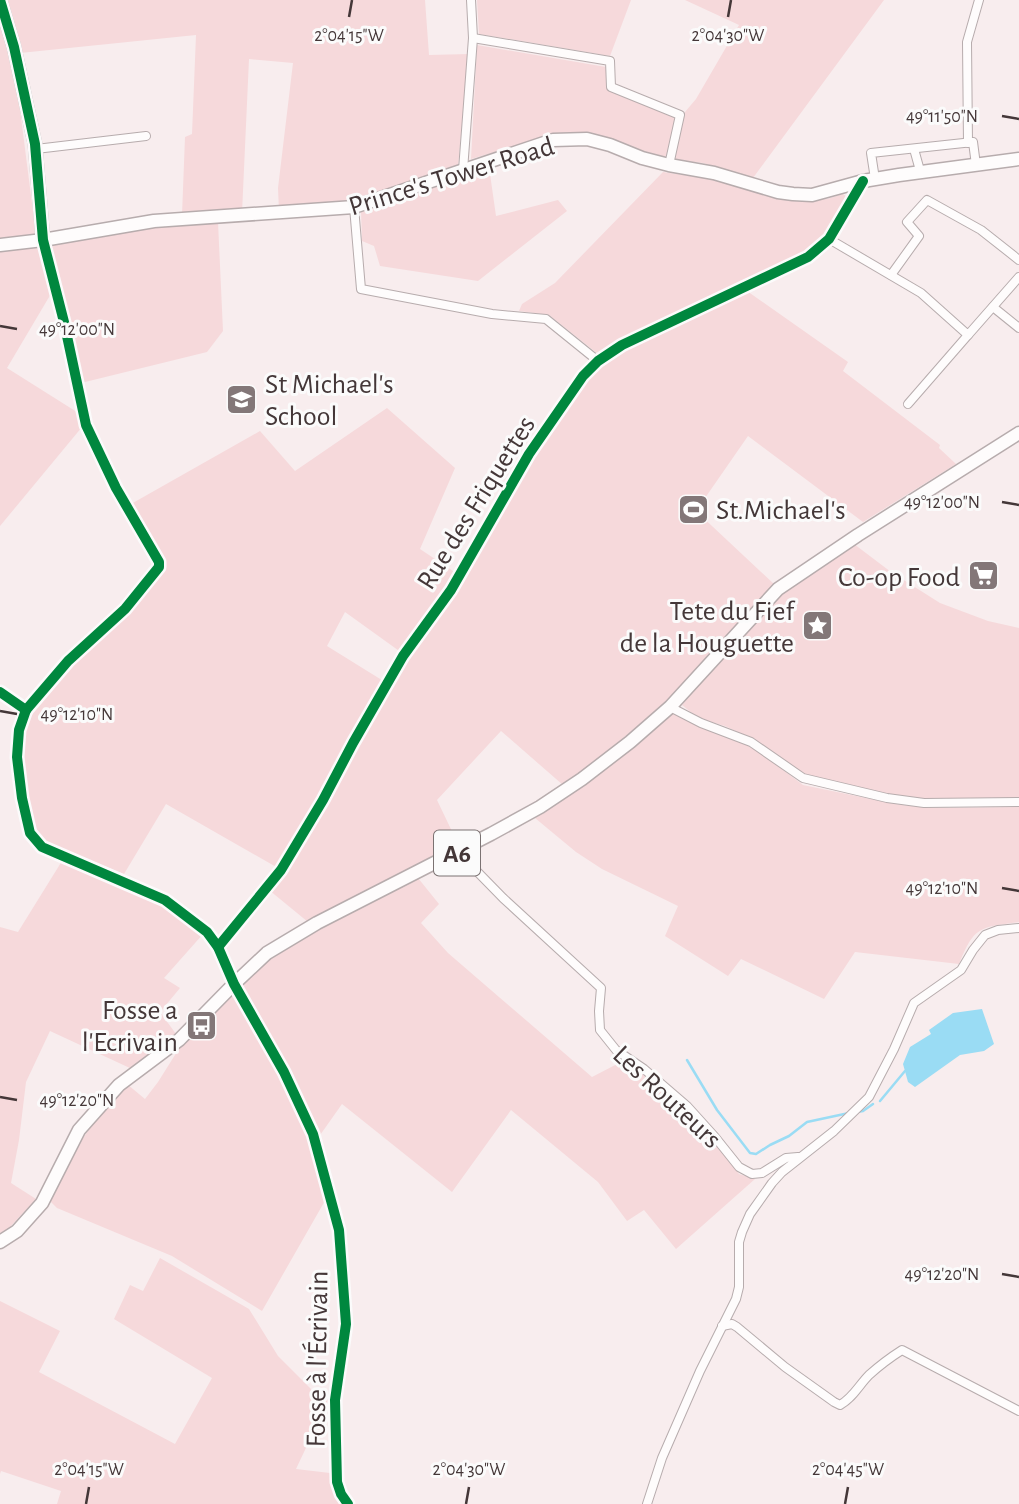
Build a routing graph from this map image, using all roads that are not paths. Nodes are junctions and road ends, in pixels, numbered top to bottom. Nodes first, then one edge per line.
1 (0, 0) edge
2 (471, 0) edge
3 (979, 0) edge
4 (474, 38) junction
5 (146, 136) dead end
6 (968, 143) junction
7 (36, 149) junction
8 (915, 149) junction
9 (1019, 159) edge
10 (669, 165) junction
11 (976, 165) junction
12 (919, 167) dead end
13 (463, 170) junction
14 (869, 180) junction
15 (355, 207) junction
16 (829, 239) junction
17 (43, 240) junction
18 (0, 245) edge
19 (1019, 260) edge
20 (891, 275) junction
21 (1019, 277) edge
22 (993, 307) junction
23 (1019, 328) edge
24 (968, 335) junction
25 (598, 361) junction
26 (908, 404) dead end
27 (1019, 433) edge
28 (0, 692) edge
29 (670, 707) junction
30 (26, 710) junction
31 (1019, 802) edge
32 (458, 852) junction
33 (1019, 928) edge
34 (218, 947) junction
35 (234, 984) junction
36 (798, 1157) junction
37 (0, 1242) edge
38 (722, 1326) junction
39 (1019, 1411) edge
40 (348, 1504) edge
41 (647, 1504) edge

1 - 7 main road
2 - 4 street
3 - 6 street
4 - 10 street
4 - 13 street
5 - 7 street
6 - 8 street
6 - 11 street
7 - 17 main road
8 - 12 street
8 - 14 street
9 - 11 main road, Prince's Tower Road
10 - 13 main road, Prince's Tower Road
10 - 14 main road, Prince's Tower Road
11 - 14 main road, Prince's Tower Road
13 - 15 main road, Prince's Tower Road
14 - 16 street, Rue des Friquettes
15 - 17 main road, Prince's Tower Road
15 - 25 street
16 - 20 street
16 - 25 street, Rue des Friquettes
17 - 18 main road, Prince's Tower Road
17 - 30 street
19 - 20 street
20 - 24 street
21 - 22 street
22 - 23 street
22 - 24 street
24 - 26 street
25 - 34 street, Rue des Friquettes
27 - 29 main road, A6
28 - 30 street
29 - 31 street
29 - 32 main road, A6
30 - 34 street
32 - 35 main road, A6
32 - 36 street, Les Routeurs
33 - 36 street
34 - 35 street, Fosse à l'Écrivain
35 - 37 main road, A6
35 - 40 street, Fosse à l'Écrivain
36 - 38 street
38 - 39 street
38 - 41 street

